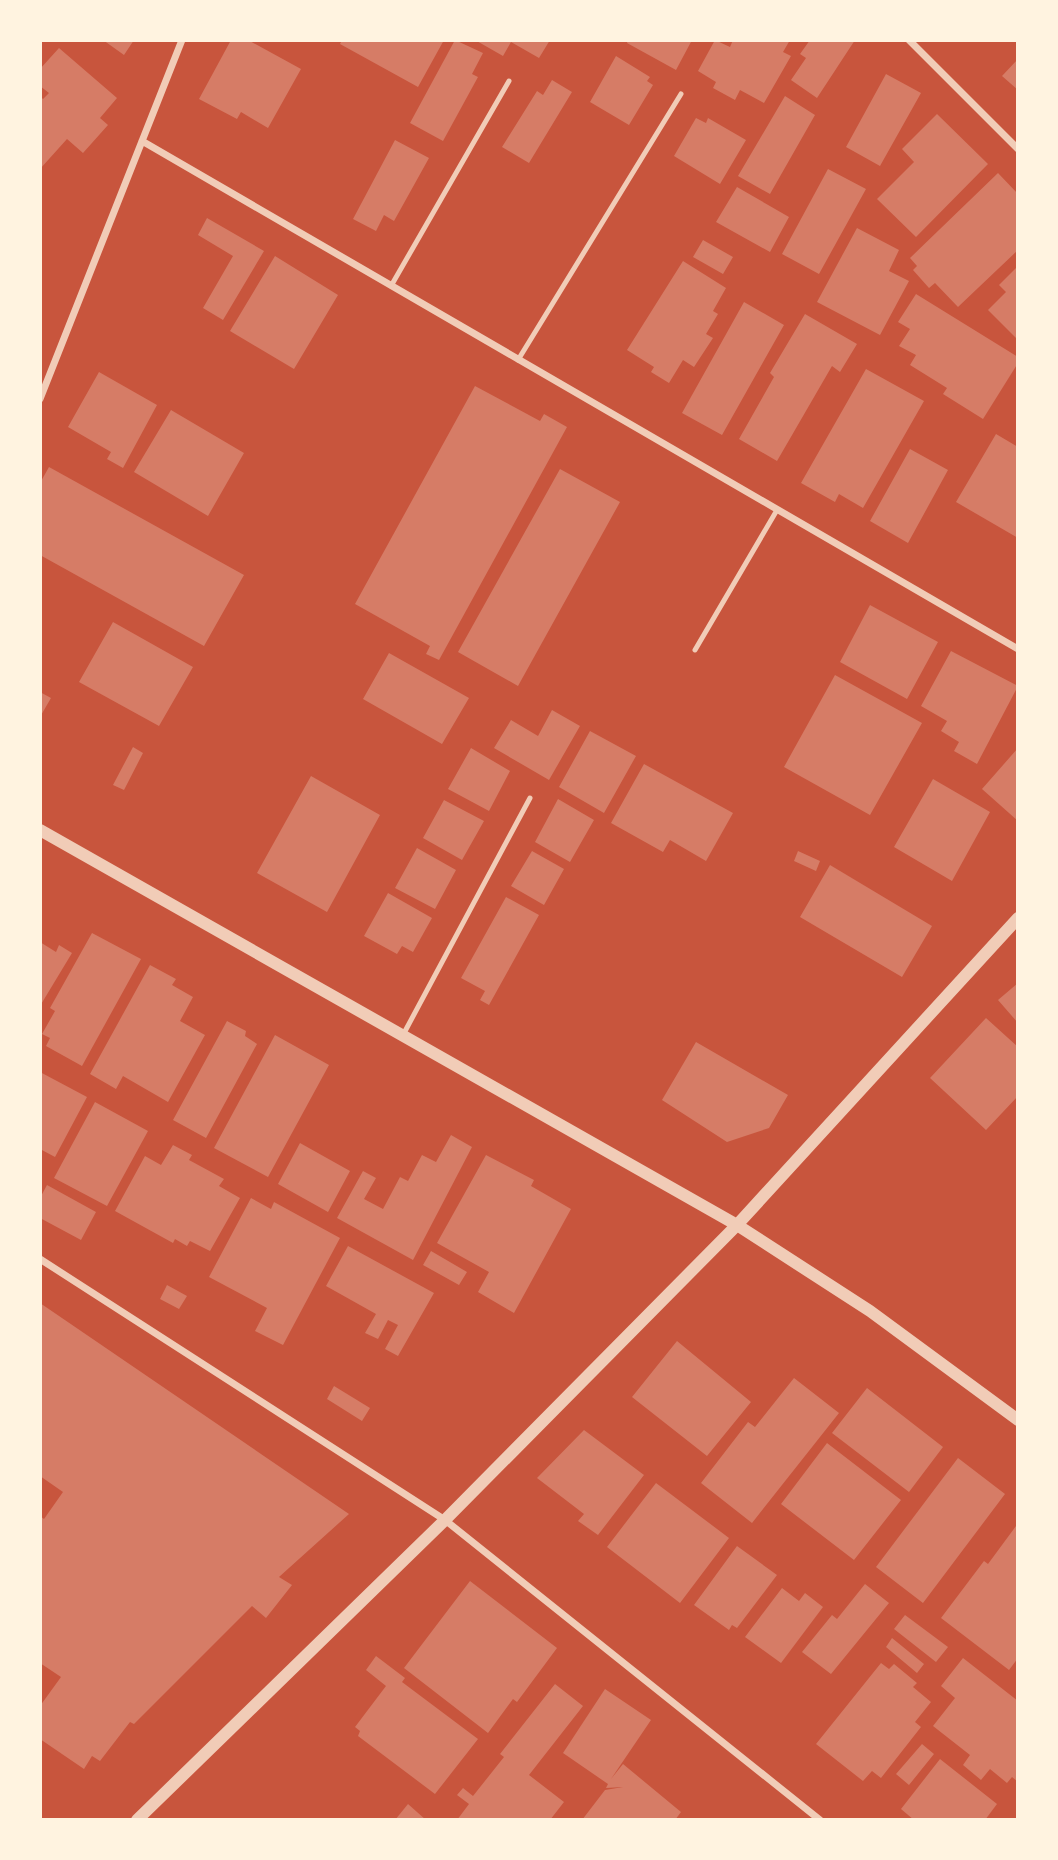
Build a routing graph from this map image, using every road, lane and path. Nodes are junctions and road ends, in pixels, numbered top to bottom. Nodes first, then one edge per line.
1 (182, 40) edge
2 (909, 40) edge
3 (509, 81) dead end
4 (681, 94) dead end
5 (142, 141) junction
6 (1018, 149) edge
7 (391, 286) junction
8 (518, 360) junction
9 (40, 399) edge
10 (777, 510) junction
11 (1018, 649) edge
12 (695, 650) dead end
13 (530, 798) dead end
14 (40, 831) edge
15 (1018, 918) edge
16 (403, 1035) junction
17 (737, 1225) junction
18 (40, 1259) edge
19 (1018, 1420) edge
20 (445, 1520) junction
21 (137, 1820) edge
22 (820, 1820) edge

1 - 5 street
2 - 6 street
3 - 7 lane
4 - 8 lane
5 - 7 street
5 - 9 street
7 - 8 street
8 - 10 street
10 - 11 street
10 - 12 lane
13 - 16 lane
14 - 16 street
15 - 17 street
16 - 17 street
17 - 19 street
17 - 20 street
18 - 20 street
20 - 21 street
20 - 22 street

